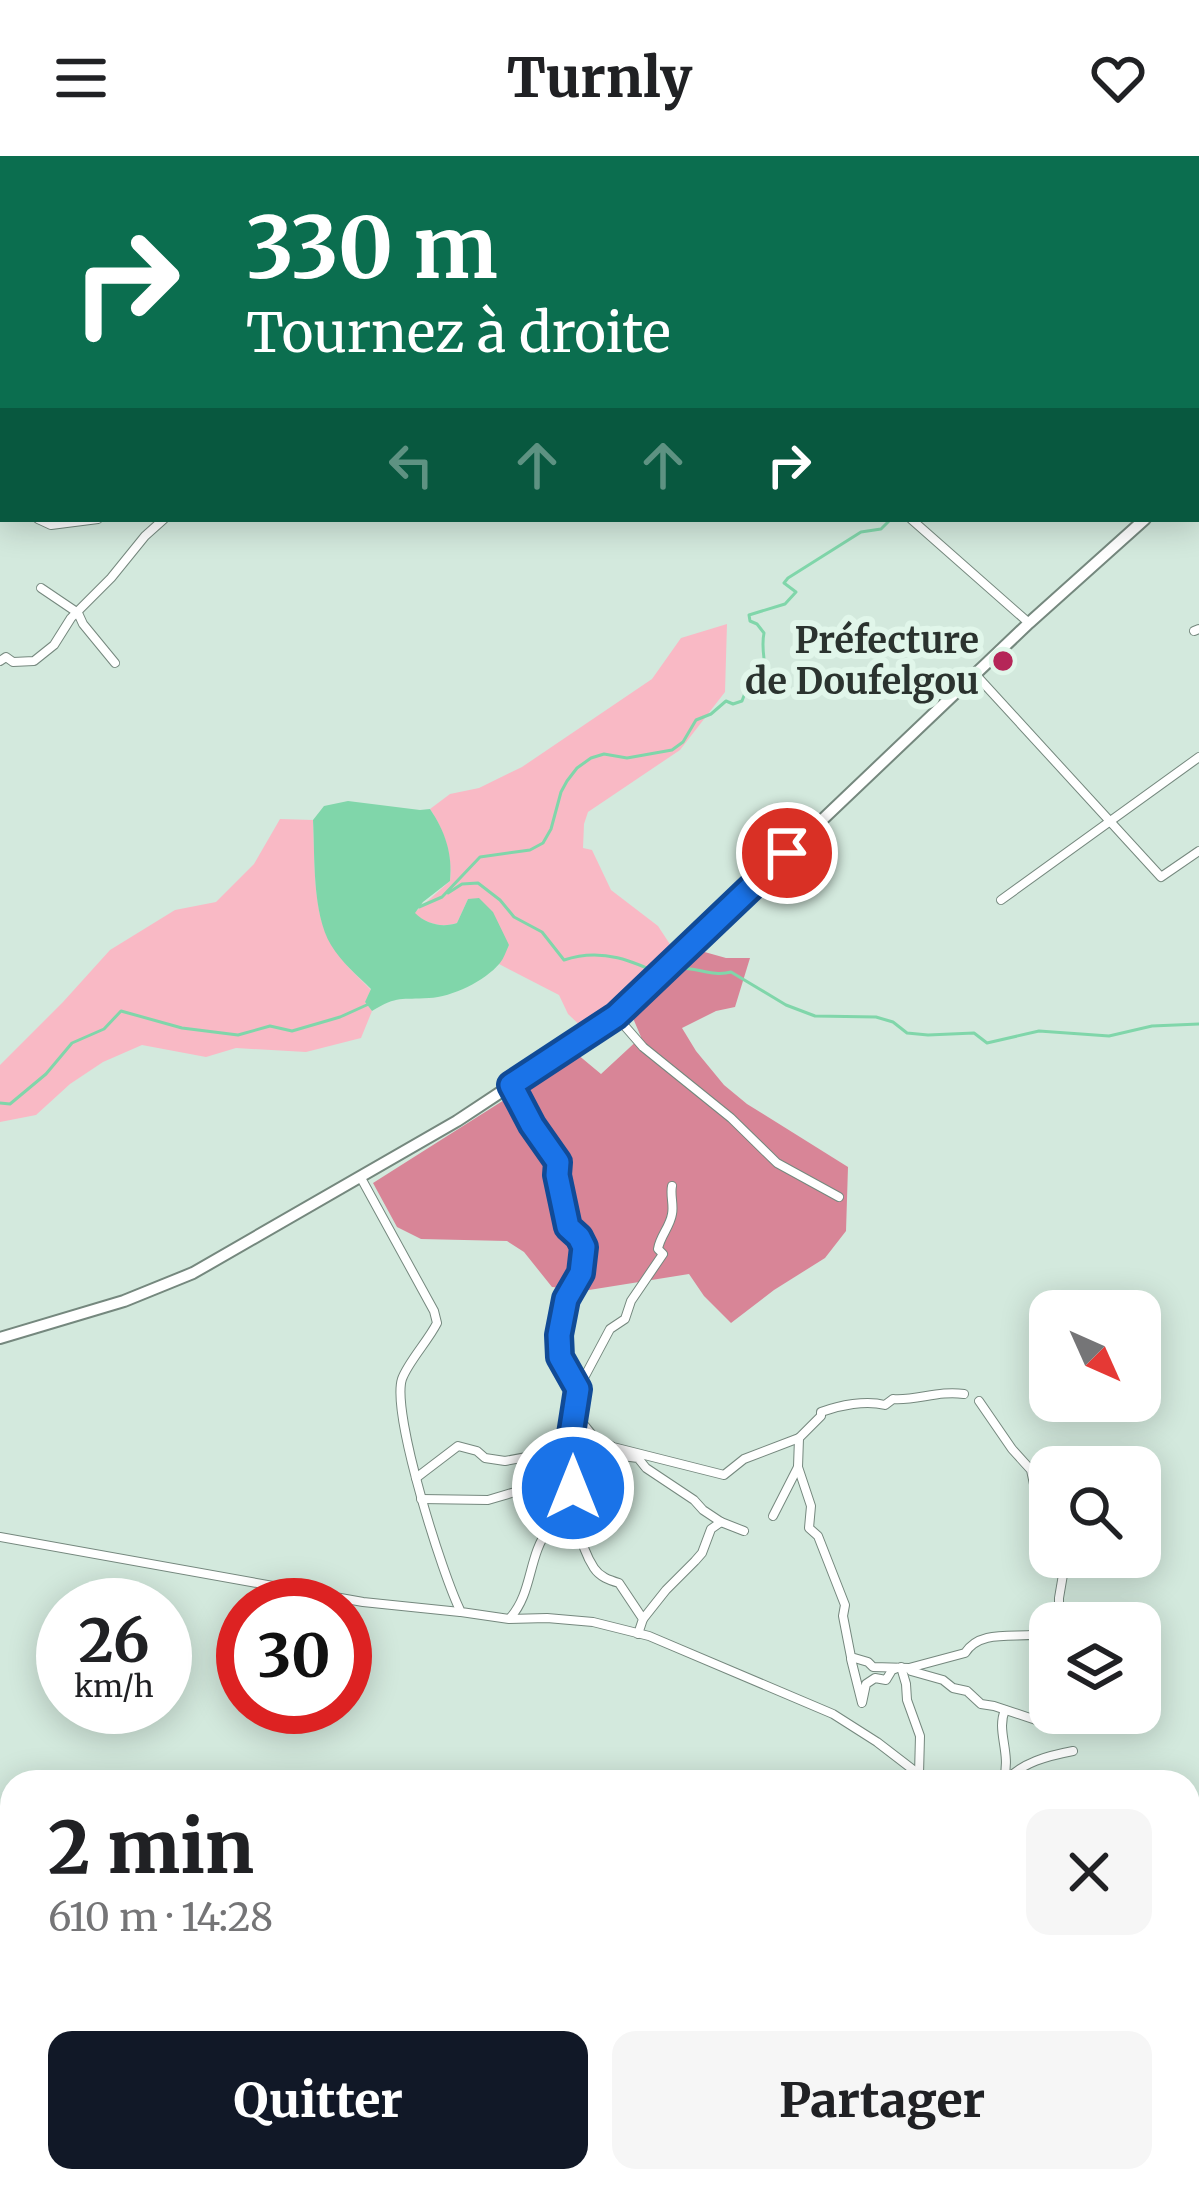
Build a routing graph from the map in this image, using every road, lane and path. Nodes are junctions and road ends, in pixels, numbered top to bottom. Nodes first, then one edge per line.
1 (44, 522) edge
2 (74, 522) edge
3 (161, 522) edge
4 (914, 522) edge
5 (1141, 522) edge
6 (41, 588) dead end
7 (78, 613) junction
8 (1029, 623) junction
9 (0, 661) edge
10 (115, 663) dead end
11 (976, 674) junction
12 (1199, 757) edge
13 (1110, 819) junction
14 (1199, 851) edge
15 (1001, 899) dead end
16 (616, 1016) junction
17 (511, 1085) junction
18 (361, 1178) junction
19 (671, 1186) dead end
20 (839, 1198) dead end
21 (0, 1338) edge
22 (578, 1389) junction
23 (964, 1394) dead end
24 (979, 1401) dead end
25 (576, 1415) junction
26 (593, 1436) junction
27 (799, 1438) junction
28 (570, 1450) junction
29 (595, 1454) junction
30 (611, 1455) junction
31 (556, 1457) junction
32 (602, 1466) junction
33 (798, 1467) junction
34 (1029, 1468) edge
35 (416, 1478) junction
36 (568, 1490) junction
37 (515, 1492) junction
38 (594, 1492) dead end
39 (421, 1499) junction
40 (575, 1509) junction
41 (773, 1516) dead end
42 (722, 1522) junction
43 (550, 1528) junction
44 (744, 1531) dead end
45 (0, 1537) edge
46 (461, 1612) junction
47 (509, 1619) junction
48 (643, 1619) junction
49 (638, 1634) junction
50 (1029, 1637) edge
51 (851, 1657) junction
52 (905, 1667) junction
53 (1005, 1710) junction
54 (1029, 1718) edge
55 (1073, 1751) dead end
56 (914, 1770) edge
57 (919, 1770) edge
58 (1007, 1770) edge
59 (1017, 1770) edge

1 - 2 street
3 - 7 street
4 - 8 street
5 - 8 main road
6 - 7 street
7 - 9 street
7 - 10 street
8 - 11 main road
11 - 13 street
11 - 16 main road
12 - 13 street
13 - 14 street
13 - 15 street
16 - 17 main road
16 - 20 street
17 - 18 main road
17 - 22 street
18 - 21 main road
18 - 35 street
19 - 22 street
22 - 25 street
23 - 27 street
24 - 34 street
25 - 26 street
25 - 28 street
26 - 27 street
26 - 29 street
27 - 33 street
28 - 29 street
28 - 31 street
28 - 36 street
29 - 30 street
29 - 32 street
30 - 32 street
30 - 42 street
31 - 35 street
31 - 37 street
32 - 36 street
33 - 41 street
33 - 51 street
35 - 39 street
36 - 37 street
36 - 40 street
36 - 43 street
37 - 39 street
38 - 40 street
39 - 46 street
40 - 43 street
40 - 48 street
42 - 44 street
42 - 48 street
43 - 47 street
45 - 46 street
46 - 47 street
47 - 49 street
48 - 49 street
49 - 56 street
50 - 52 street
51 - 52 street
51 - 52 street
52 - 53 street
52 - 57 street
53 - 54 street
53 - 58 street
55 - 59 street

